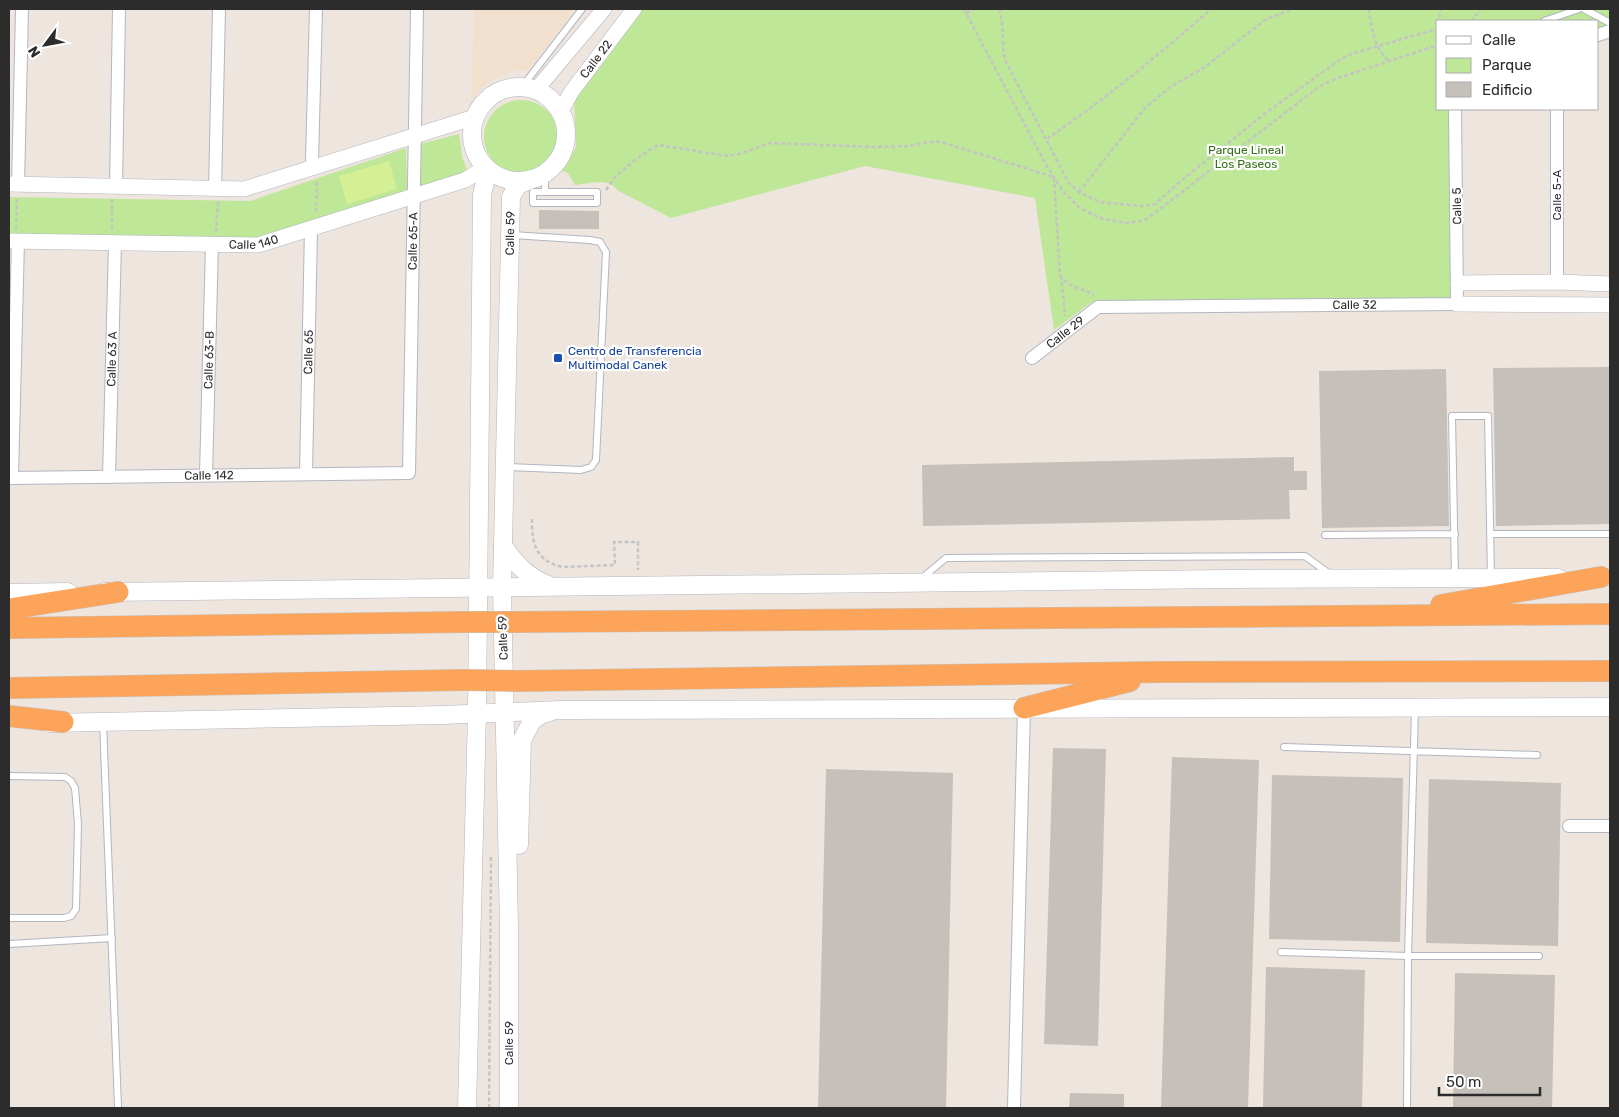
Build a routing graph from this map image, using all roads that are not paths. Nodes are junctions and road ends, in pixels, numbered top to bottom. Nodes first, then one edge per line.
1 (22, 9) edge
2 (119, 9) edge
3 (219, 9) edge
4 (316, 9) edge
5 (417, 9) edge
6 (582, 9) edge
7 (604, 9) edge
8 (634, 9) edge
9 (1579, 9) edge
10 (1584, 9) edge
11 (1547, 20) edge
12 (1610, 23) edge
13 (529, 88) junction
14 (1455, 110) edge
15 (1557, 110) edge
16 (560, 112) junction
17 (475, 117) junction
18 (414, 136) junction
19 (487, 168) junction
20 (316, 172) junction
21 (538, 176) junction
22 (14, 188) edge
23 (114, 191) junction
24 (545, 192) junction
25 (216, 194) junction
26 (414, 196) junction
27 (313, 224) junction
28 (510, 235) junction
29 (14, 238) edge
30 (113, 239) junction
31 (214, 241) junction
32 (1557, 282) junction
33 (1458, 283) junction
34 (1610, 284) edge
35 (1457, 304) junction
36 (1610, 305) edge
37 (1101, 307) joint
38 (1032, 358) dead end
39 (505, 467) junction
40 (409, 473) joint
41 (306, 474) junction
42 (206, 475) junction
43 (109, 476) junction
44 (10, 478) edge
45 (1454, 534) junction
46 (1490, 534) junction
47 (1610, 534) edge
48 (1325, 535) dead end
49 (503, 546) junction
50 (1606, 577) edge
51 (1336, 578) junction
52 (1455, 578) junction
53 (1491, 578) junction
54 (917, 582) junction
55 (478, 587) junction
56 (502, 587) junction
57 (556, 587) junction
58 (118, 592) junction
59 (9, 593) edge
60 (9, 609) edge
61 (1610, 614) edge
62 (1374, 616) junction
63 (9, 628) edge
64 (1610, 671) edge
65 (1161, 672) junction
66 (1549, 672) junction
67 (1610, 681) edge
68 (9, 688) edge
69 (1415, 707) junction
70 (1610, 707) edge
71 (1024, 708) junction
72 (561, 710) junction
73 (505, 712) junction
74 (477, 713) junction
75 (9, 716) edge
76 (103, 721) junction
77 (62, 722) junction
78 (9, 724) edge
79 (1284, 747) dead end
80 (1414, 752) junction
81 (1537, 755) dead end
82 (9, 776) edge
83 (1568, 826) dead end
84 (1610, 826) edge
85 (9, 918) edge
86 (510, 928) junction
87 (112, 938) junction
88 (9, 944) edge
89 (1281, 952) dead end
90 (1408, 956) junction
91 (1539, 956) dead end
92 (118, 1106) dead end
93 (467, 1108) edge
94 (509, 1108) edge
95 (1014, 1108) edge
96 (1407, 1108) edge

1 - 22 street
2 - 23 street
3 - 25 street
4 - 20 street
5 - 18 street, Calle 65-A
6 - 13 lane
7 - 13 street, Calle 22
8 - 16 street, Calle 22
9 - 11 lane
10 - 12 lane
13 - 16 main road
13 - 17 main road
14 - 33 street, Calle 5
15 - 32 street, Calle 5-A
16 - 21 main road
17 - 18 street
17 - 19 main road
18 - 20 street
18 - 26 street, Calle 65-A
19 - 21 main road
19 - 26 street, Calle 140
19 - 55 main road, Calle 59
20 - 25 street
21 - 24 lane
21 - 28 main road, Calle 59
22 - 23 street
23 - 25 street
24 - 24 lane
26 - 27 street, Calle 140
26 - 40 street, Calle 65-A
27 - 31 street, Calle 140
27 - 41 street, Calle 65
28 - 39 main road, Calle 59
28 - 39 lane
29 - 30 street, Calle 140
29 - 44 street
30 - 31 street, Calle 140
30 - 43 street, Calle 63 A
31 - 42 street, Calle 63-B
32 - 33 street
32 - 34 street
33 - 35 street, Calle 5
35 - 36 street, Calle 32
35 - 37 street, Calle 32
37 - 38 street, Calle 29
39 - 49 main road, Calle 59
40 - 41 street, Calle 142
41 - 42 street, Calle 142
42 - 43 street, Calle 142
43 - 44 street, Calle 142
45 - 46 lane
45 - 48 lane
45 - 52 lane
46 - 47 lane
46 - 53 lane
49 - 56 main road, Calle 59
49 - 57 main road
50 - 53 main road
50 - 62 highway
51 - 52 main road
51 - 54 main road
51 - 54 lane
52 - 53 main road
54 - 57 main road
55 - 56 main road
55 - 58 main road
55 - 74 main road, Calle 59
56 - 57 main road
56 - 73 main road, Calle 59
58 - 59 main road
58 - 60 highway
61 - 62 highway
62 - 63 highway, bridge
64 - 66 highway
65 - 66 highway
65 - 68 highway, bridge
65 - 71 highway
66 - 67 highway
69 - 70 main road
69 - 71 main road
69 - 80 lane
71 - 72 main road
71 - 95 street
72 - 73 main road
72 - 86 main road
73 - 74 main road
73 - 86 main road, Calle 59
74 - 76 main road
74 - 93 main road, Calle 59
75 - 77 highway
76 - 77 main road
76 - 87 lane
77 - 78 main road
79 - 80 lane
80 - 81 lane
80 - 90 lane
82 - 85 lane
83 - 84 street
86 - 94 main road, Calle 59
87 - 88 lane
87 - 92 lane
89 - 90 lane
90 - 91 lane
90 - 96 lane

